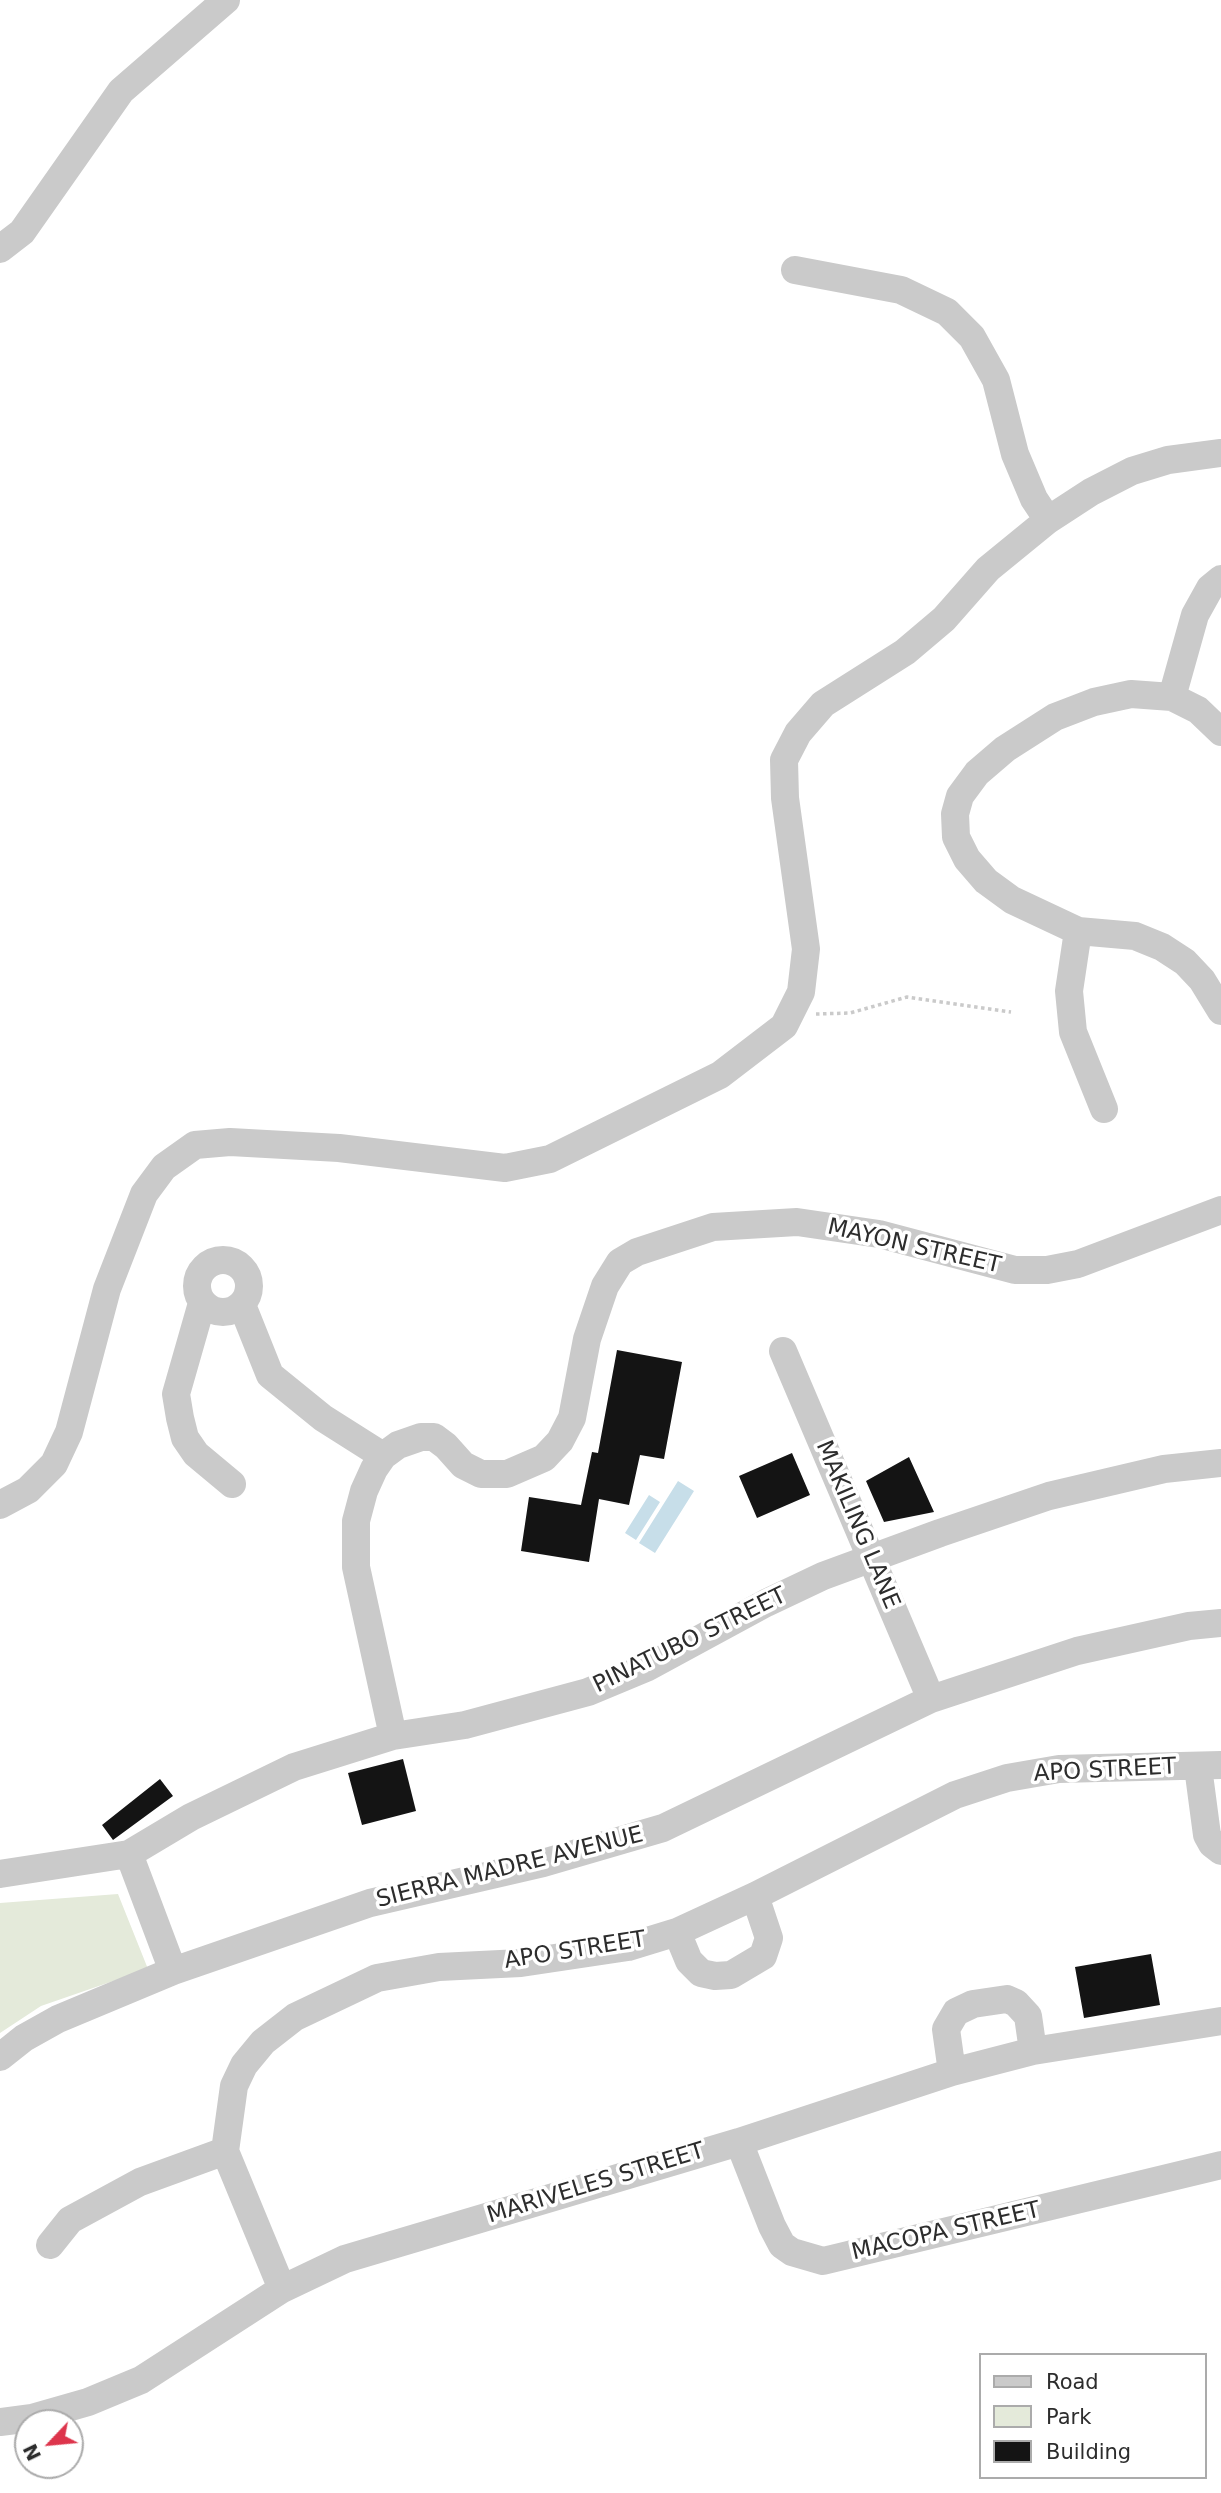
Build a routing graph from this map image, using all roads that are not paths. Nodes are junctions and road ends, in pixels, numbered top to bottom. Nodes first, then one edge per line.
1 (226, 0) edge
2 (0, 249) edge
3 (795, 270) dead end
4 (1221, 453) edge
5 (1048, 520) junction
6 (1221, 579) edge
7 (1172, 697) junction
8 (1221, 732) edge
9 (1078, 931) junction
10 (1221, 1011) edge
11 (1104, 1109) dead end
12 (1221, 1210) edge
13 (202, 1303) junction
14 (242, 1305) junction
15 (783, 1351) dead end
16 (383, 1456) junction
17 (1221, 1463) edge
18 (232, 1484) dead end
19 (0, 1505) edge
20 (872, 1558) junction
21 (1221, 1623) edge
22 (931, 1699) junction
23 (393, 1735) junction
24 (1210, 1766) edge
25 (1221, 1850) edge
26 (129, 1854) junction
27 (0, 1874) edge
28 (755, 1896) junction
29 (677, 1931) junction
30 (173, 1971) junction
31 (1221, 2021) edge
32 (1033, 2051) junction
33 (0, 2057) edge
34 (952, 2071) junction
35 (739, 2142) junction
36 (225, 2151) junction
37 (1221, 2165) edge
38 (50, 2245) dead end
39 (282, 2288) junction
40 (0, 2422) edge

1 - 2 street
3 - 5 street
4 - 5 street
5 - 19 street
6 - 7 street
7 - 8 street
7 - 9 street
9 - 10 street
9 - 11 street
12 - 16 street, MAYON STREET
13 - 14 street
13 - 14 street
13 - 18 street
14 - 16 street
15 - 20 street, MAKILING LANE
16 - 23 street
17 - 20 street, PINATUBO STREET
20 - 22 street, MAKILING LANE
20 - 23 street, PINATUBO STREET
21 - 22 street, SIERRA MADRE AVENUE
22 - 30 street, SIERRA MADRE AVENUE
23 - 26 street, PINATUBO STREET
24 - 25 street
24 - 28 street, APO STREET
26 - 27 street
26 - 30 street
28 - 29 street, APO STREET
28 - 29 street
29 - 36 street, APO STREET
30 - 33 street, SIERRA MADRE AVENUE
31 - 32 street, MARIVELES STREET
32 - 34 street, MARIVELES STREET
32 - 34 street
34 - 35 street, MARIVELES STREET
35 - 37 street, MACOPA STREET
35 - 39 street, MARIVELES STREET
36 - 38 street
36 - 39 street, APO STREET
39 - 40 street, MARIVELES STREET

